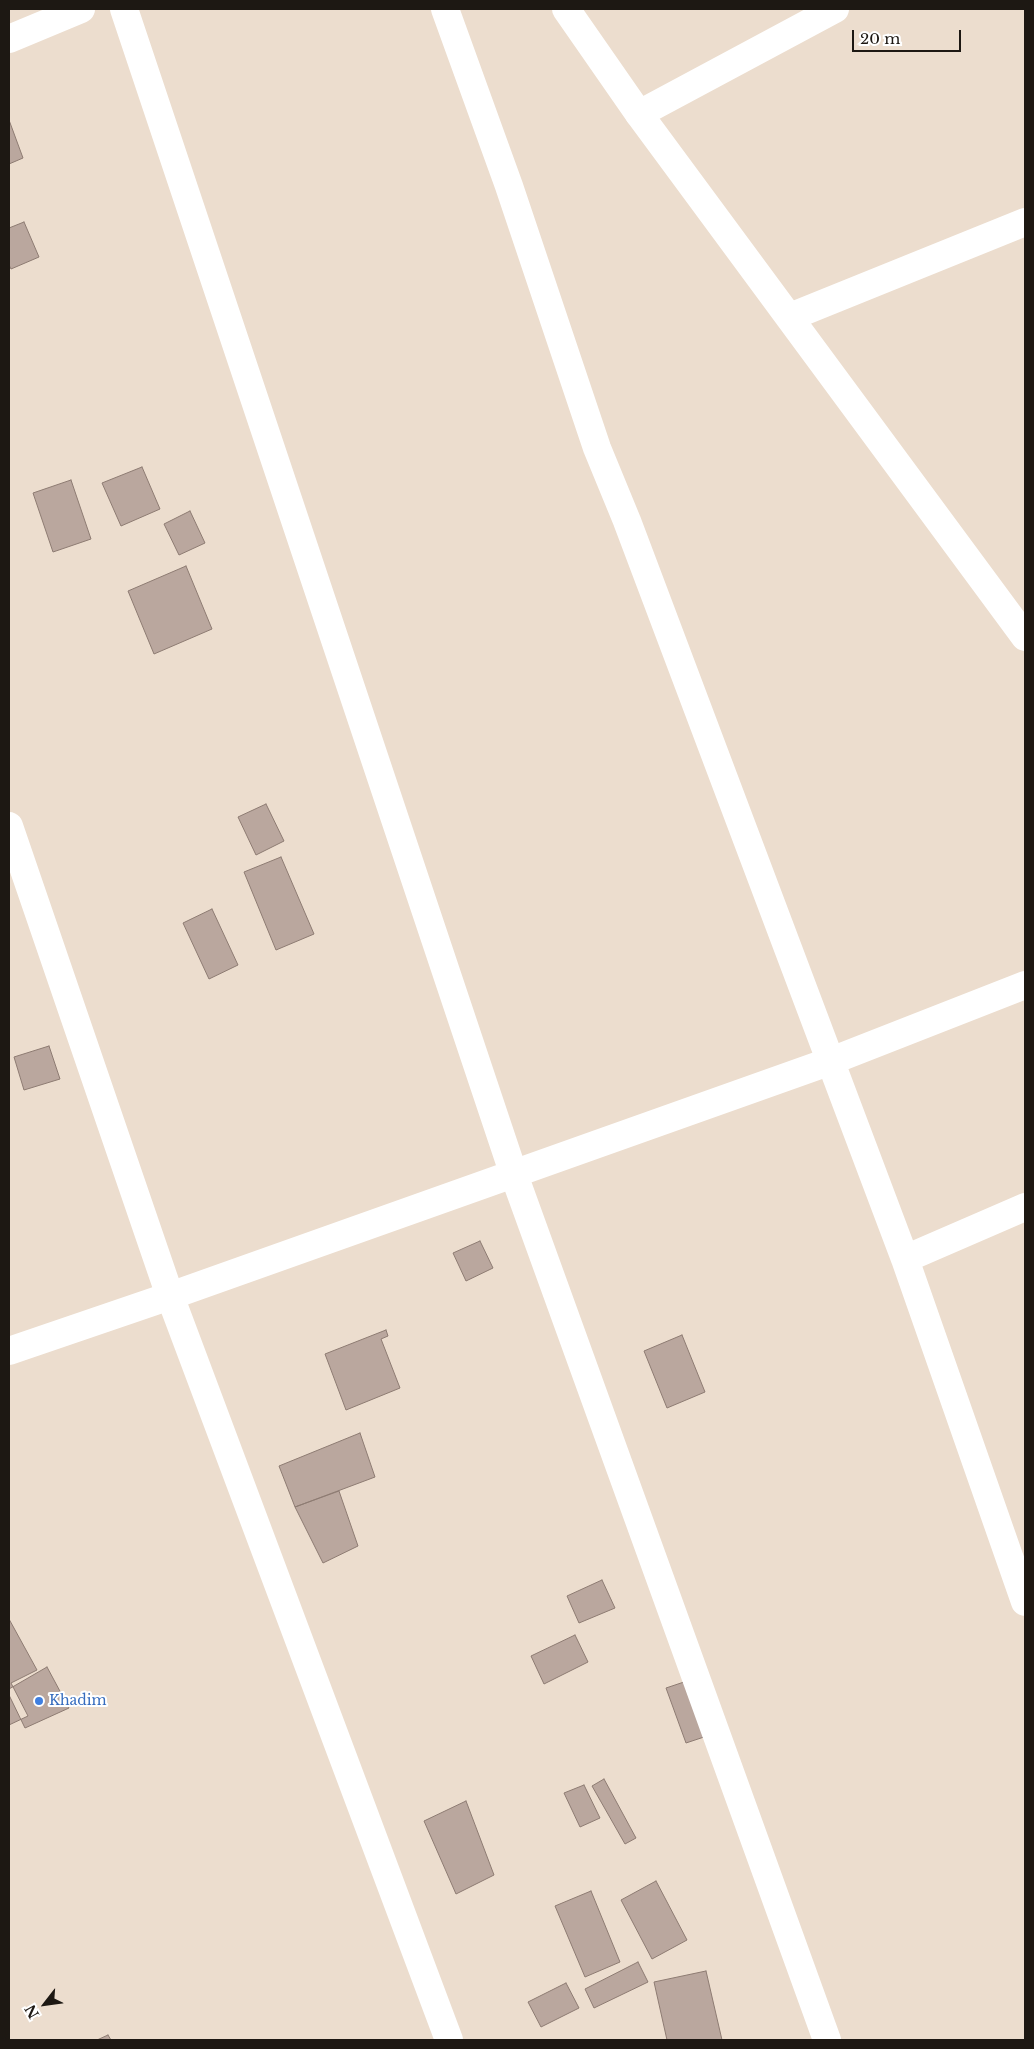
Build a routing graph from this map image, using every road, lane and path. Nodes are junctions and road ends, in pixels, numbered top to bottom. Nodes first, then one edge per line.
1 (81, 9) edge
2 (124, 9) edge
3 (445, 9) edge
4 (566, 9) edge
5 (835, 9) edge
6 (9, 39) edge
7 (639, 114) junction
8 (1025, 222) edge
9 (790, 317) junction
10 (1025, 637) edge
11 (9, 826) edge
12 (1025, 985) edge
13 (831, 1061) junction
14 (513, 1172) junction
15 (1025, 1207) edge
16 (905, 1259) junction
17 (170, 1296) junction
18 (9, 1351) edge
19 (1017, 1551) edge
20 (1025, 1602) edge
21 (449, 2040) edge
22 (827, 2040) edge

1 - 6 street
2 - 14 street
3 - 13 street
4 - 7 street
5 - 7 street
7 - 9 street
8 - 9 street
9 - 10 street
11 - 17 street
12 - 13 street
13 - 14 street
13 - 16 street
14 - 17 street
14 - 22 street
15 - 16 street
16 - 19 street
17 - 18 street
17 - 21 street
19 - 20 street

